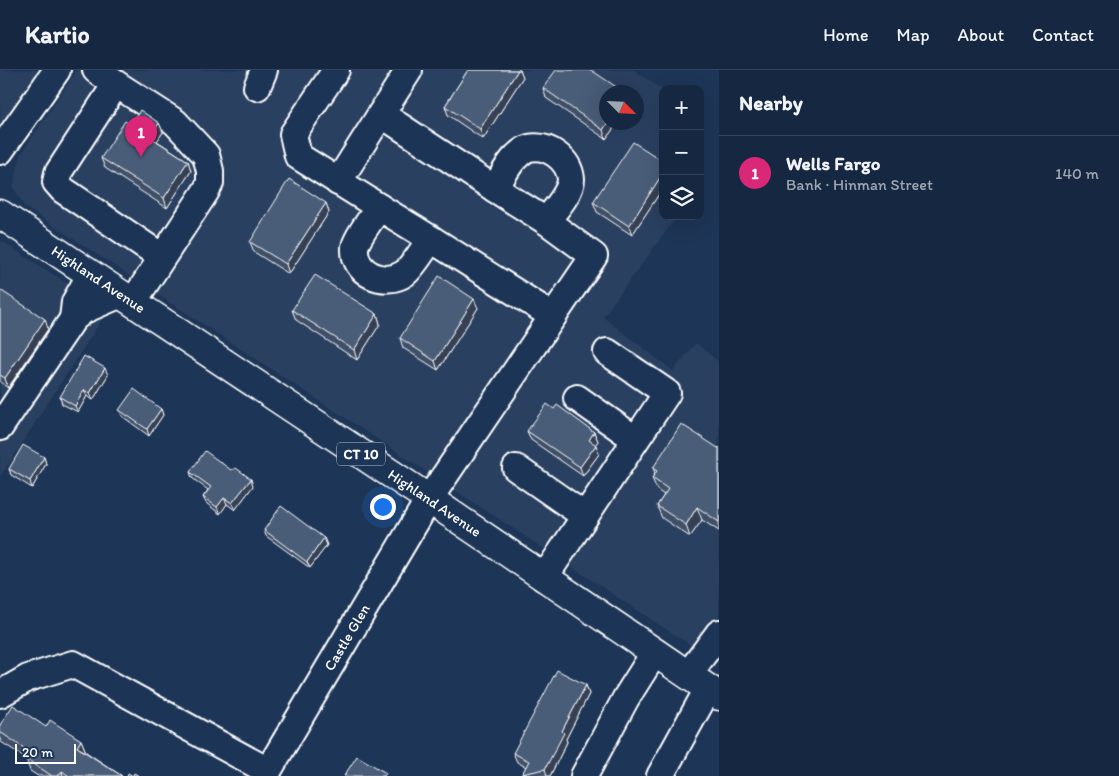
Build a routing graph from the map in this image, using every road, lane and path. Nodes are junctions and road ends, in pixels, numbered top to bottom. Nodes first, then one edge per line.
1 (57, 70) edge
2 (336, 70) edge
3 (409, 70) edge
4 (106, 77) edge
5 (381, 114) junction
6 (0, 151) edge
7 (338, 182) junction
8 (495, 189) junction
9 (379, 207) junction
10 (0, 214) edge
11 (546, 222) junction
12 (431, 239) junction
13 (162, 257) junction
14 (91, 274) junction
15 (127, 298) junction
16 (554, 316) junction
17 (73, 319) junction
18 (607, 352) dead end
19 (577, 398) dead end
20 (0, 427) edge
21 (635, 439) junction
22 (516, 468) dead end
23 (429, 499) junction
24 (585, 516) junction
25 (544, 578) junction
26 (719, 633) edge
27 (654, 652) junction
28 (705, 687) edge
29 (0, 694) edge
30 (266, 774) edge
31 (584, 776) edge
32 (660, 776) edge

1 - 6 street
2 - 7 street
3 - 5 street
4 - 13 street
4 - 13 street
5 - 7 street
5 - 8 street
7 - 9 street
8 - 11 street
8 - 11 street
9 - 12 street
9 - 12 street
10 - 14 highway, Highland Avenue / CT 10
11 - 16 street, Castle Glen
12 - 16 street
13 - 15 street
14 - 15 highway, Highland Avenue / CT 10
14 - 17 street
15 - 17 street
15 - 23 highway, Highland Avenue / CT 10
16 - 23 street, Castle Glen
17 - 20 street
18 - 21 street
19 - 21 street
21 - 24 street
22 - 24 street
23 - 25 highway, Highland Avenue / CT 10
23 - 30 street, Castle Glen
24 - 25 street
25 - 27 highway, Highland Avenue / CT 10
26 - 28 street
27 - 28 highway, Highland Avenue / CT 10
27 - 31 street
28 - 32 street
29 - 30 street

